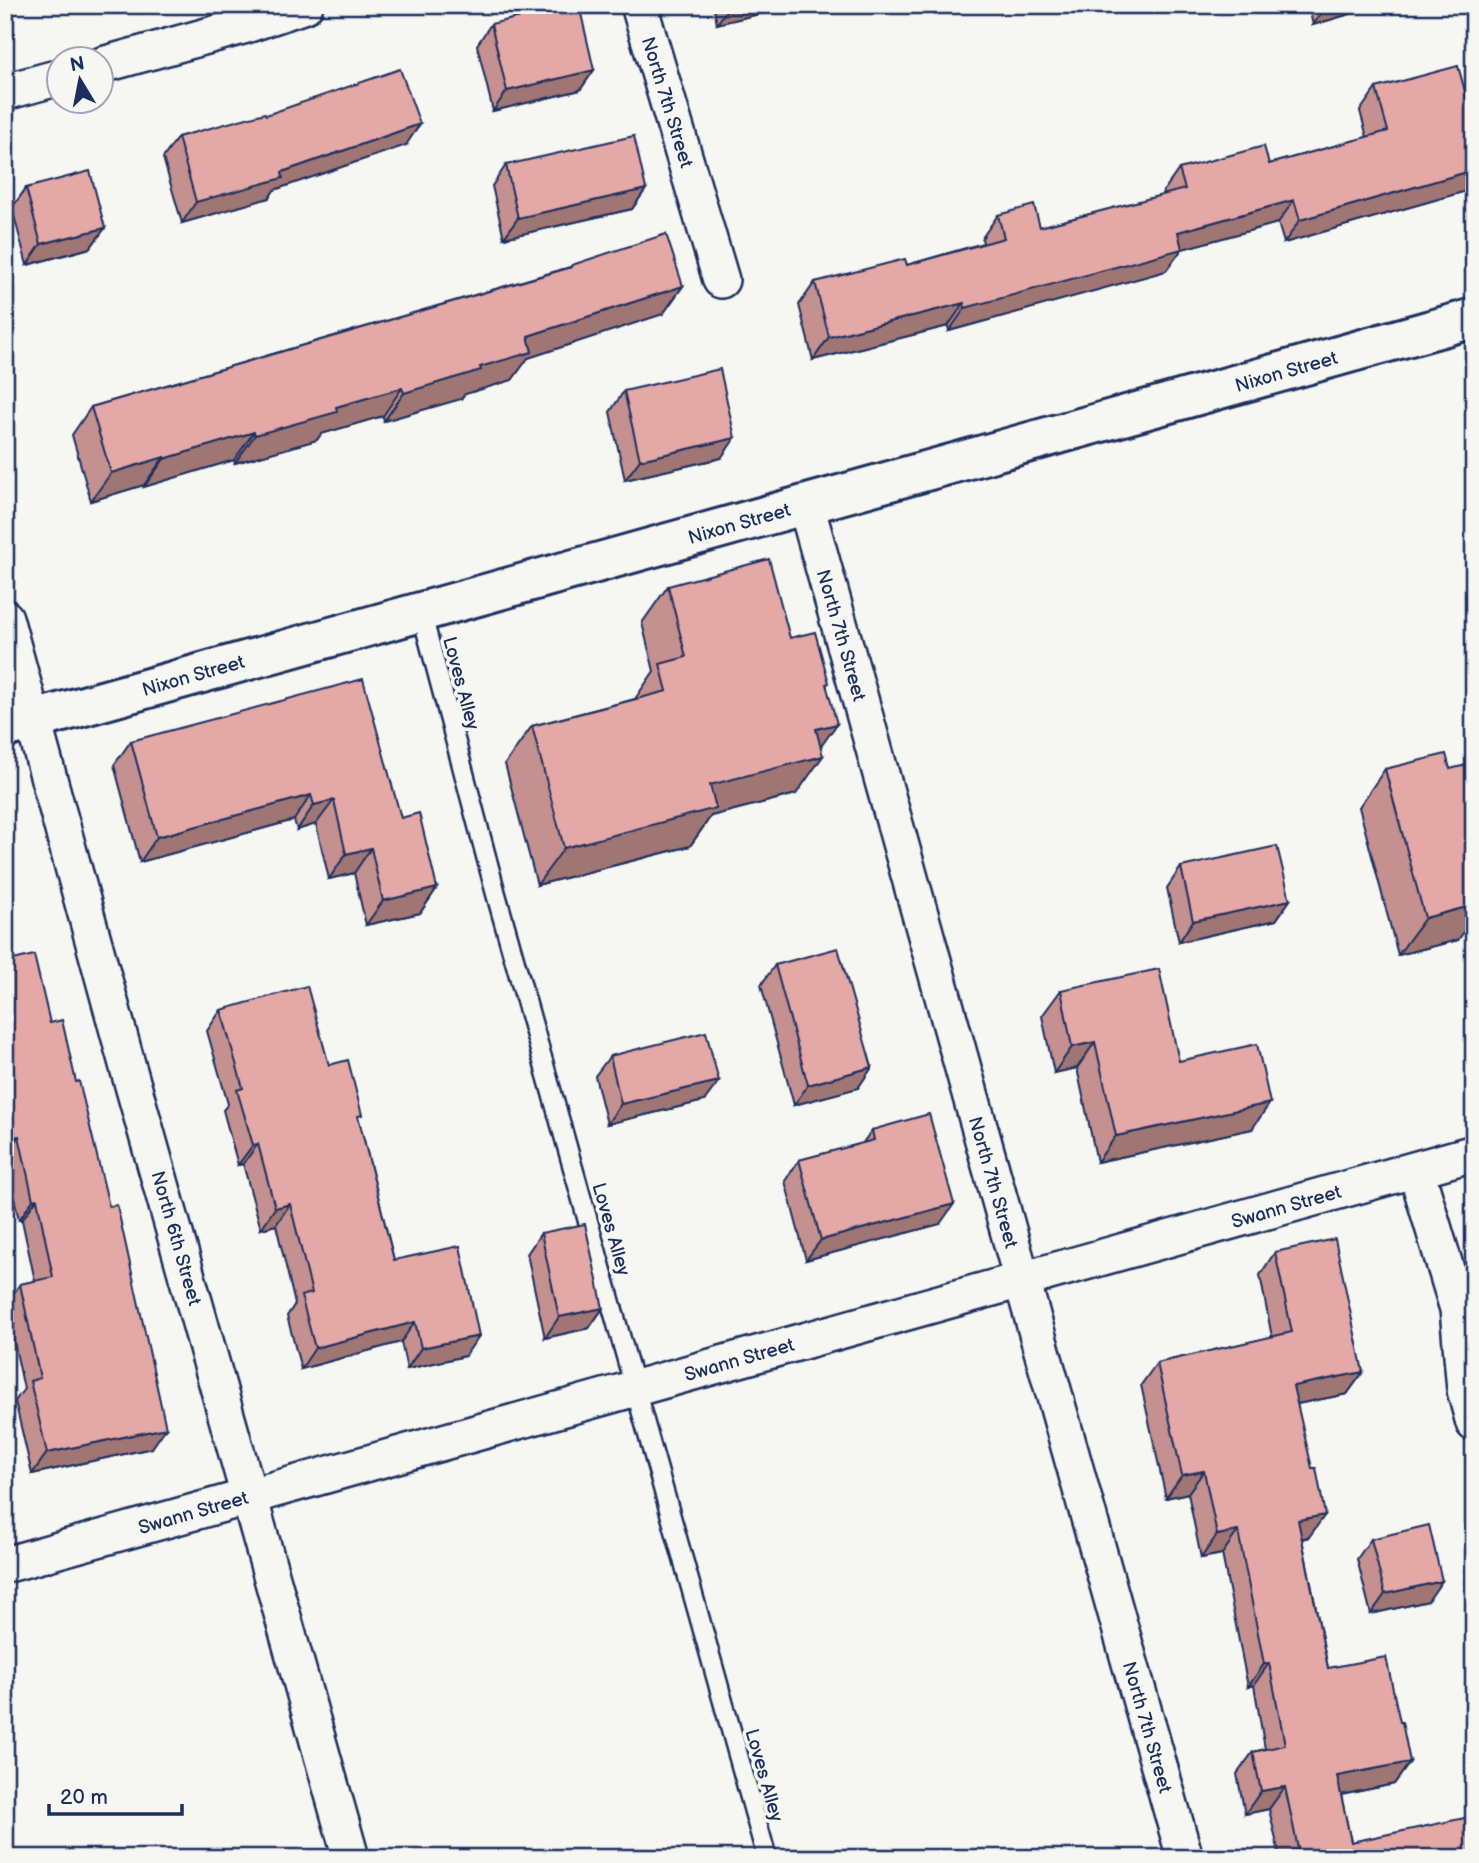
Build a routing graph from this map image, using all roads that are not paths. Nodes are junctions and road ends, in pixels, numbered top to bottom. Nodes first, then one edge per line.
1 (305, 5) edge
2 (639, 5) edge
3 (116, 61) edge
4 (46, 81) edge
5 (5, 92) edge
6 (721, 279) dead end
7 (1474, 318) edge
8 (806, 505) junction
9 (421, 611) junction
10 (5, 618) edge
11 (20, 724) edge
12 (1474, 1153) edge
13 (1416, 1170) junction
14 (1022, 1280) junction
15 (635, 1388) junction
16 (1474, 1423) edge
17 (250, 1496) junction
18 (5, 1565) edge
19 (351, 1858) edge
20 (767, 1858) edge
21 (1185, 1858) edge

1 - 3 street
2 - 6 street, North 7th Street
4 - 5 street
7 - 8 street, Nixon Street
8 - 9 street, Nixon Street
8 - 14 street, North 7th Street
9 - 11 street, Nixon Street
9 - 15 lane, Loves Alley
10 - 11 street, North 6th Street
11 - 17 street, North 6th Street
12 - 13 street, Swann Street
13 - 14 street, Swann Street
13 - 16 street
14 - 15 street, Swann Street
14 - 21 street, North 7th Street
15 - 17 street, Swann Street
15 - 20 lane, Loves Alley
17 - 18 street, Swann Street
17 - 19 street, North 6th Street

